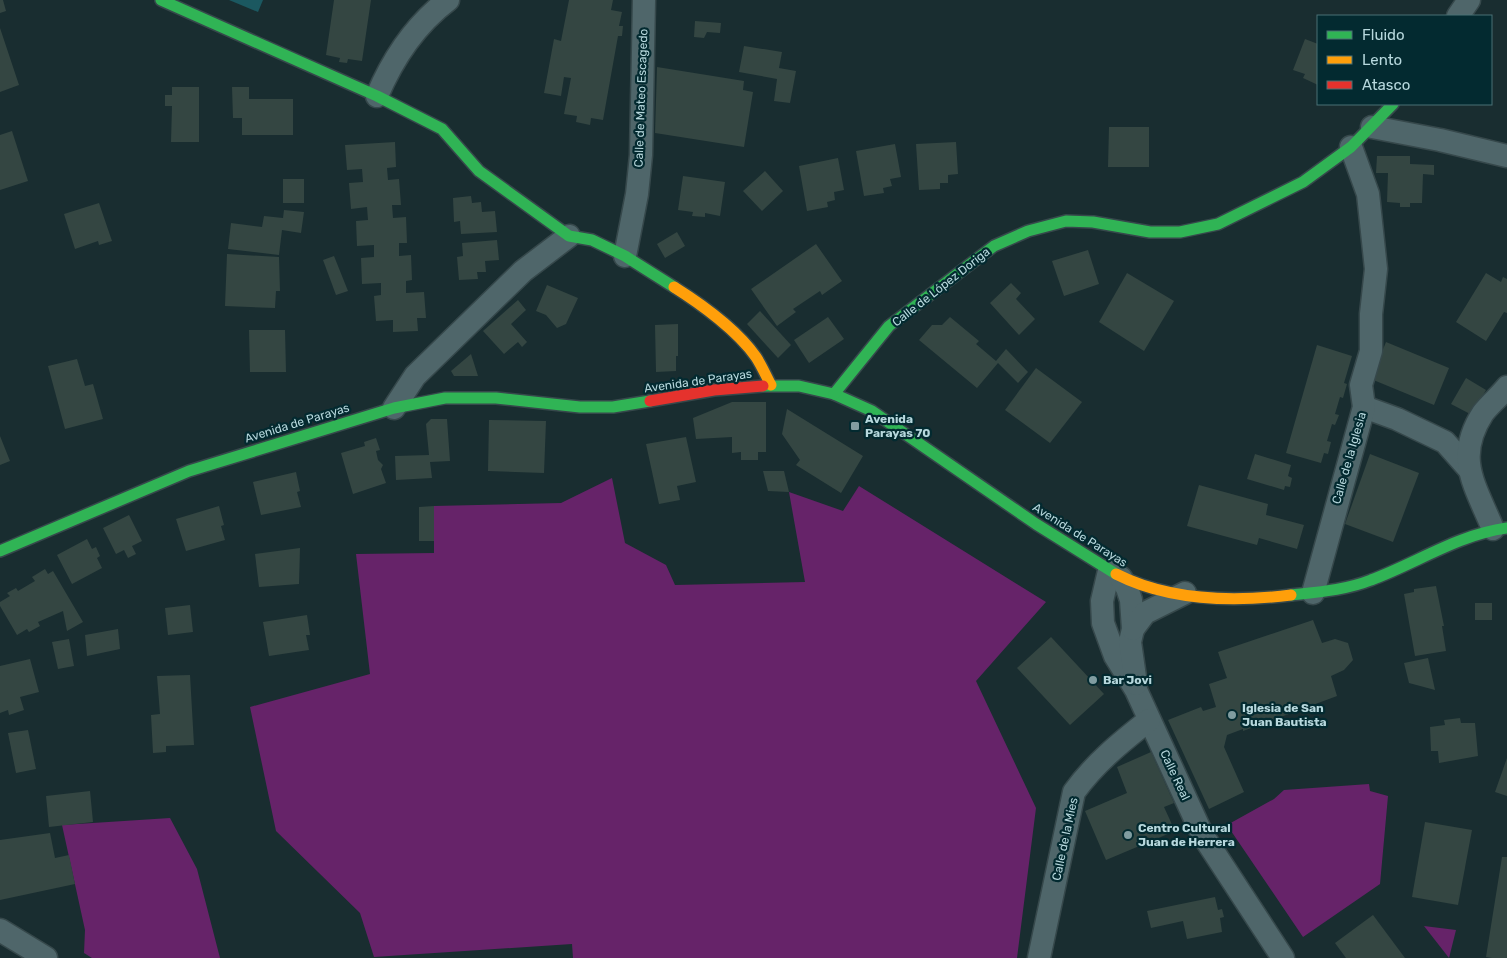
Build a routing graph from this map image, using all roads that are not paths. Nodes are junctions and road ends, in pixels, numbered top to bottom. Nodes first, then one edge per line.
1 (160, 0) edge
2 (448, 0) edge
3 (644, 0) edge
4 (1469, 0) edge
5 (1459, 15) edge
6 (377, 96) junction
7 (1392, 105) edge
8 (1372, 127) junction
9 (1351, 147) junction
10 (1507, 156) edge
11 (569, 236) junction
12 (626, 256) junction
13 (771, 384) junction
14 (1507, 387) edge
15 (834, 394) junction
16 (1364, 407) junction
17 (394, 408) junction
18 (1468, 468) junction
19 (1500, 529) edge
20 (0, 551) edge
21 (1115, 574) junction
22 (1185, 593) junction
23 (1313, 593) junction
24 (1133, 629) junction
25 (1136, 690) junction
26 (1150, 720) junction
27 (0, 930) edge
28 (46, 958) edge
29 (1039, 958) edge
30 (1283, 958) edge

1 - 6 street
2 - 6 street
3 - 12 street, Calle de Mateo Escagedo
4 - 5 street
6 - 11 street
7 - 8 street, Calle de López Doriga
8 - 9 street, Calle de López Doriga
8 - 10 street
9 - 15 street, Calle de López Doriga
9 - 16 street, Calle de la Iglesia
11 - 12 street
11 - 17 street
12 - 13 street
13 - 15 street, Avenida de Parayas
13 - 17 street, Avenida de Parayas
14 - 18 street
15 - 21 street, Avenida de Parayas
16 - 18 street
16 - 23 street, Calle de la Iglesia
17 - 20 street, Avenida de Parayas
18 - 19 street
19 - 23 street, Avenida de Parayas
21 - 22 street, Avenida de Parayas
21 - 24 street, Calle Real
21 - 25 street, Calle Real
22 - 23 street, Avenida de Parayas
22 - 24 street
24 - 25 street, Calle Real
25 - 26 street, Calle Real
26 - 29 street, Calle de la Mies
26 - 30 street, Calle Real
27 - 28 street

